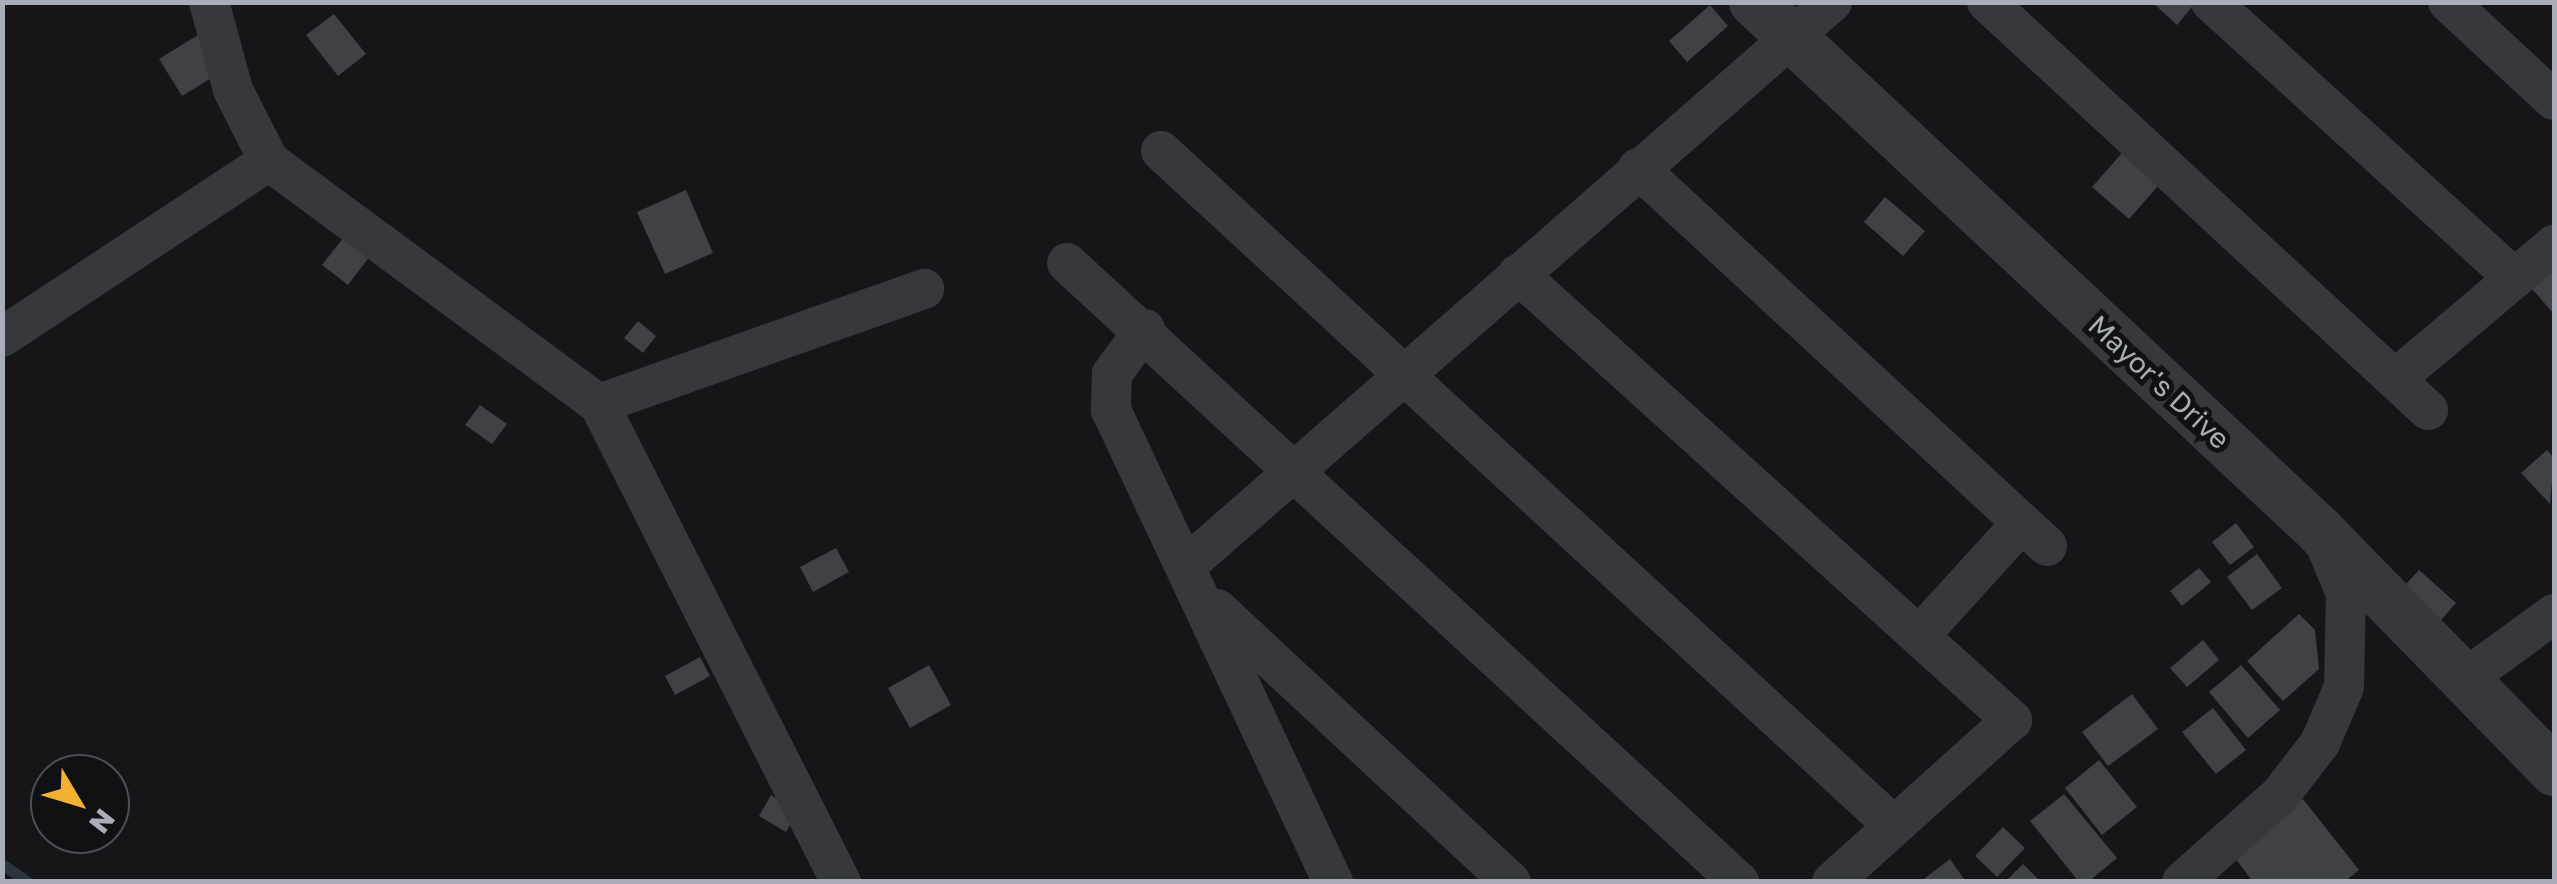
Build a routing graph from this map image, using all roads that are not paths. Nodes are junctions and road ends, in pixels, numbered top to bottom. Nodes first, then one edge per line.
1 (209, 2) edge
2 (1754, 2) edge
3 (1832, 2) edge
4 (1987, 2) edge
5 (2211, 2) edge
6 (2448, 2) edge
7 (1793, 37) junction
8 (2554, 100) edge
9 (1161, 151) dead end
10 (269, 160) junction
11 (1638, 168) junction
12 (2554, 245) edge
13 (1067, 263) dead end
14 (1518, 274) junction
15 (2515, 278) junction
16 (924, 289) dead end
17 (1145, 329) junction
18 (2, 337) edge
19 (1405, 373) junction
20 (2400, 375) junction
21 (599, 404) junction
22 (2428, 410) dead end
23 (1297, 468) junction
24 (2319, 530) junction
25 (1196, 580) junction
26 (2554, 614) edge
27 (1919, 636) junction
28 (2470, 675) junction
29 (2554, 770) edge
30 (1894, 826) junction
31 (841, 882) edge
32 (1334, 882) edge
33 (1512, 882) edge
34 (1740, 882) edge
35 (1832, 882) edge
36 (2182, 882) edge

1 - 10 street
2 - 7 street, Mayor's Drive
3 - 7 street
4 - 20 street
5 - 15 street
6 - 8 street
7 - 11 street
7 - 24 street, Mayor's Drive
9 - 19 street
10 - 18 street
10 - 21 street
11 - 14 street
11 - 27 street
12 - 15 street
13 - 17 street
14 - 19 street
14 - 27 street
15 - 20 street
16 - 21 street
17 - 23 street
17 - 25 street
19 - 23 street
19 - 30 street
20 - 22 street
21 - 31 street
23 - 25 street
23 - 34 street
24 - 28 street, Mayor's Drive
24 - 36 street
25 - 32 street
25 - 33 street
26 - 28 street
27 - 30 street
28 - 29 street, Mayor's Drive
30 - 35 street

